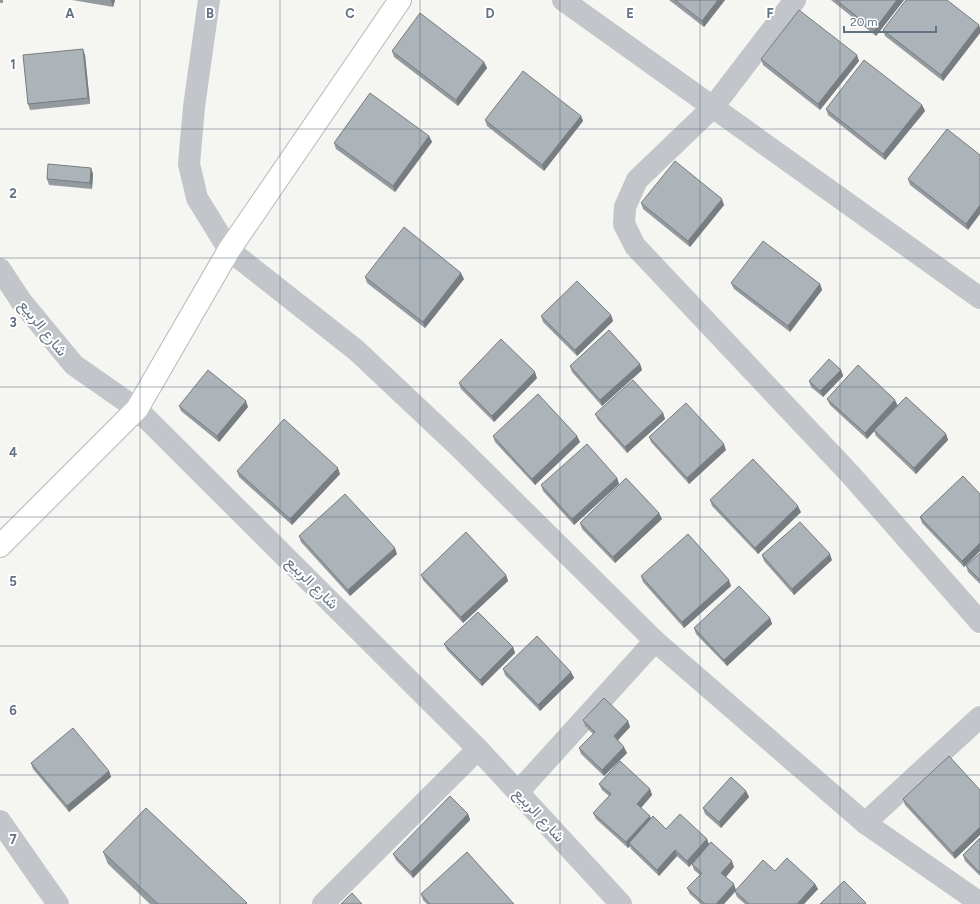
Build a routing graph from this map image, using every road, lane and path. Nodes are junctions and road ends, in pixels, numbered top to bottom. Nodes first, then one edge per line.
1 (208, 0) edge
2 (400, 0) edge
3 (563, 0) edge
4 (795, 0) edge
5 (713, 107) junction
6 (229, 250) junction
7 (0, 269) edge
8 (980, 298) edge
9 (137, 409) junction
10 (0, 546) edge
11 (980, 622) edge
12 (655, 641) junction
13 (980, 717) edge
14 (478, 749) junction
15 (518, 792) junction
16 (0, 822) edge
17 (865, 824) junction
18 (980, 903) edge
19 (58, 904) edge
20 (323, 904) edge
21 (621, 904) edge

1 - 6 street
2 - 6 main road
3 - 5 street
4 - 5 street
5 - 8 street
5 - 11 street
6 - 9 main road
6 - 12 street
7 - 9 street, شارع الربيع
9 - 10 main road
9 - 14 street, شارع الربيع
12 - 15 street
12 - 17 street
13 - 17 street
14 - 15 street, شارع الربيع
14 - 20 street
15 - 21 street, شارع الربيع
16 - 19 street
17 - 18 street

